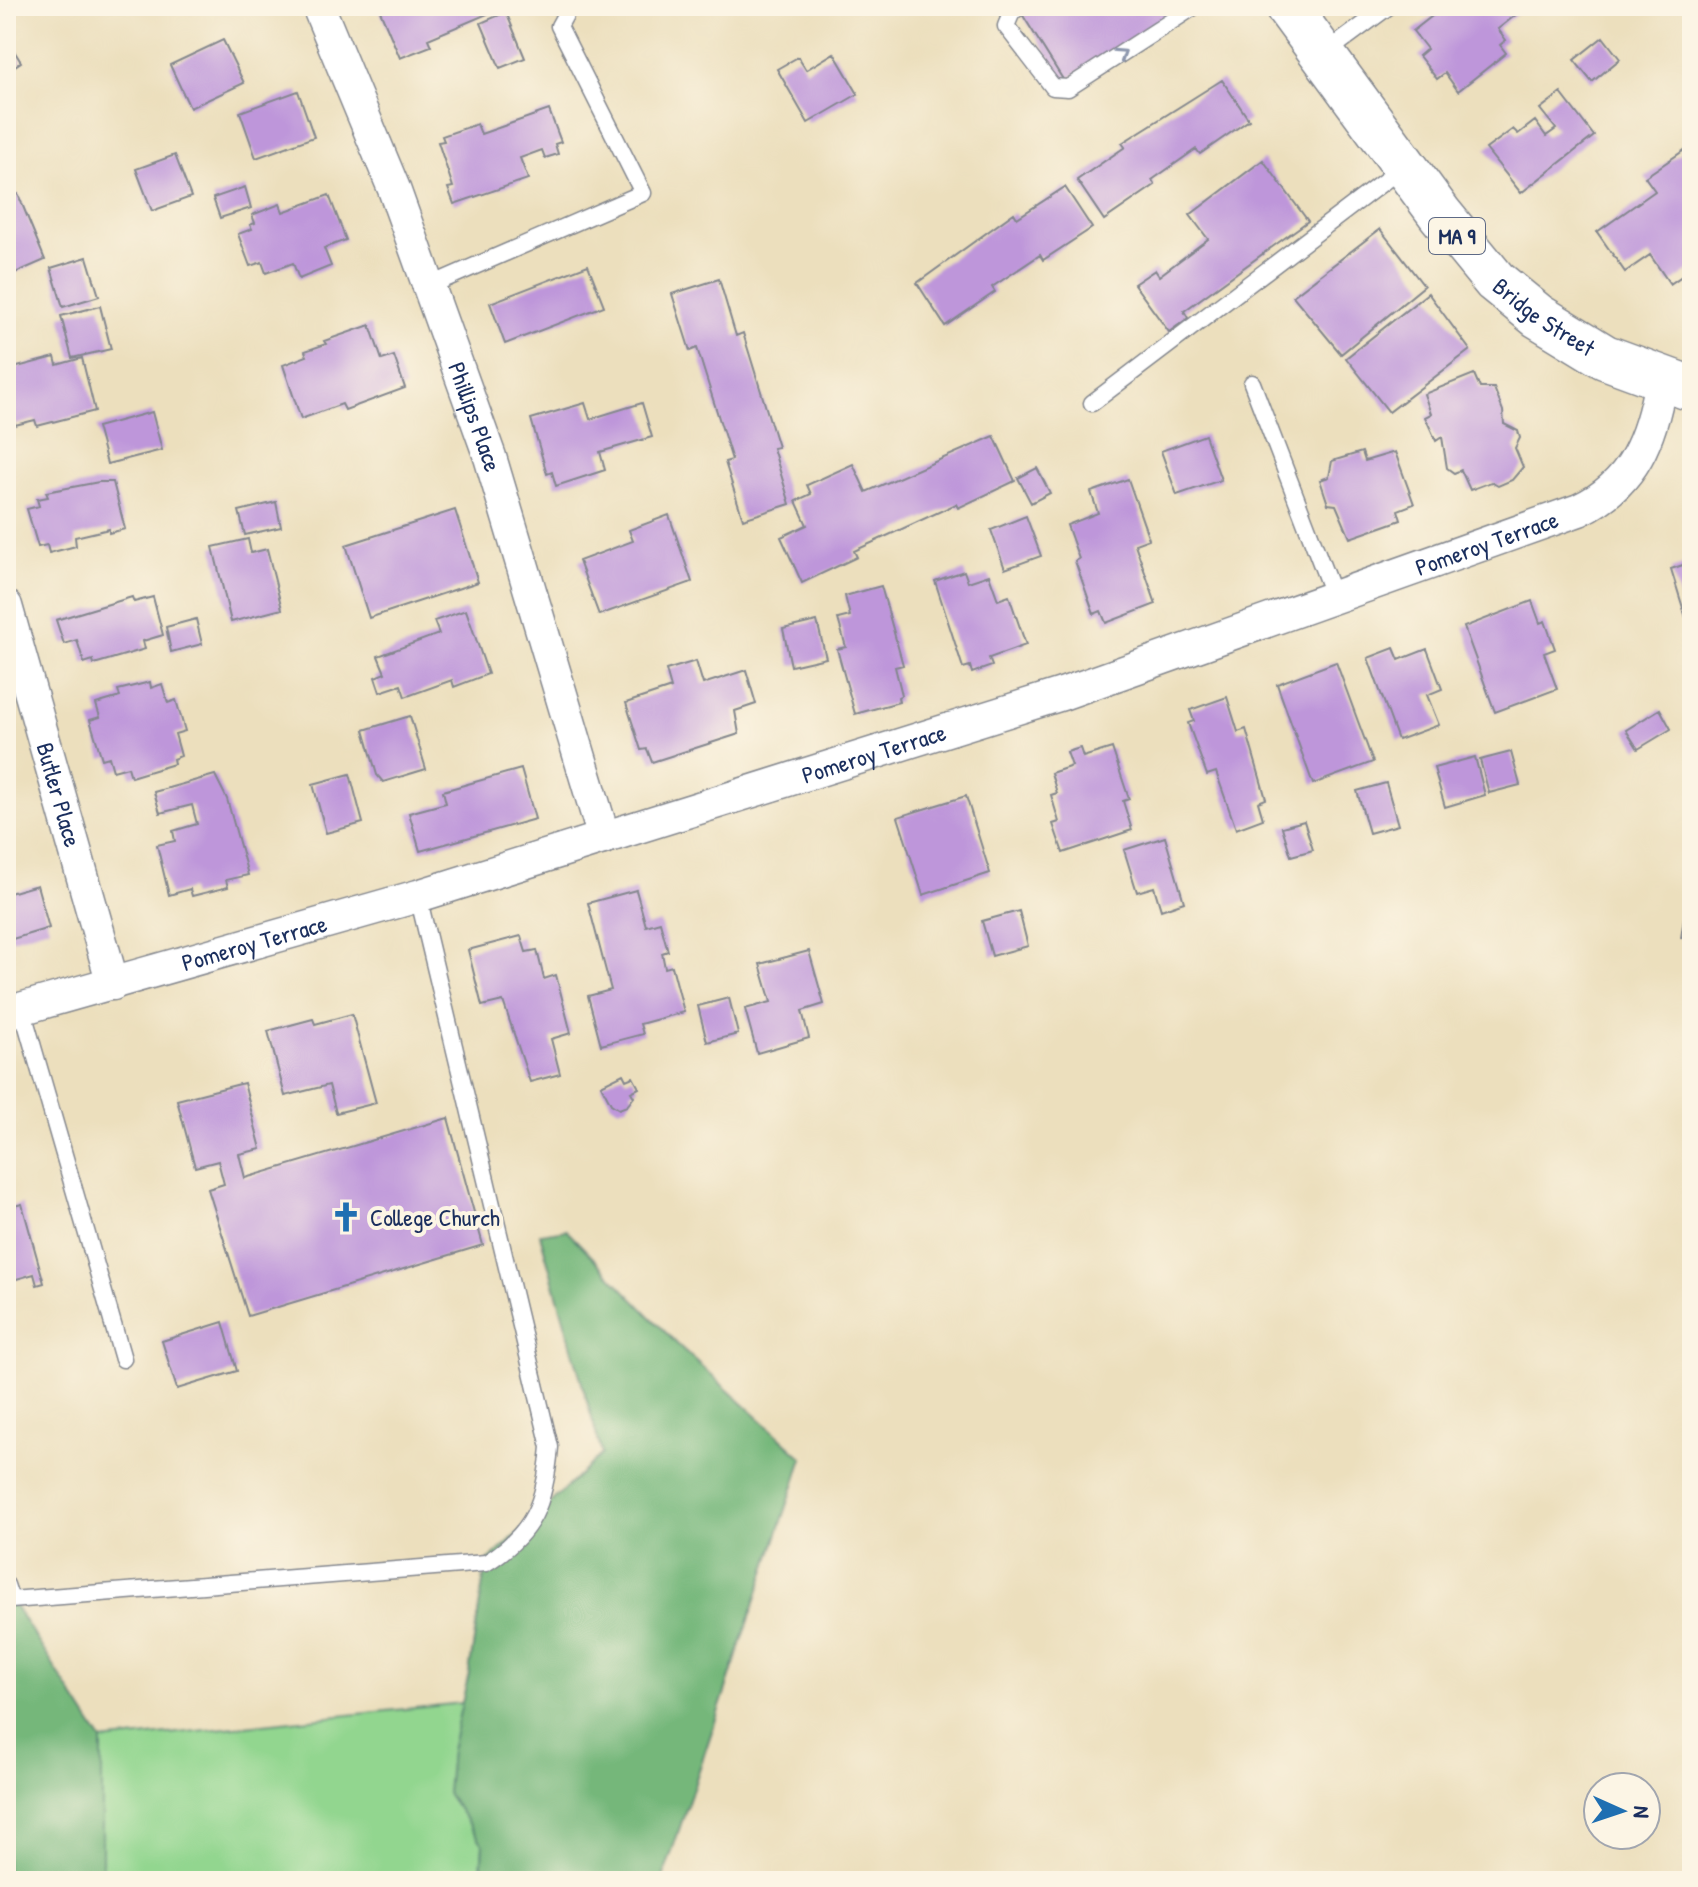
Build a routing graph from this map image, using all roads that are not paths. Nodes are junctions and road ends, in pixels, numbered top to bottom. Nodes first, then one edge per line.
1 (318, 6) edge
2 (570, 6) edge
3 (1021, 6) edge
4 (1195, 6) edge
5 (1287, 6) edge
6 (1389, 6) edge
7 (1323, 55) junction
8 (1404, 166) junction
9 (429, 286) junction
10 (1252, 383) dead end
11 (1676, 385) edge
12 (1092, 403) dead end
13 (1334, 597) junction
14 (6, 606) edge
15 (604, 838) junction
16 (418, 896) junction
17 (113, 984) junction
18 (14, 1011) edge
19 (123, 1359) dead end
20 (6, 1585) edge

1 - 9 street, Phillips Place
2 - 9 lane
3 -> 4 lane
5 - 7 highway, Bridge Street / MA 9
6 - 7 lane
7 - 8 highway, Bridge Street / MA 9
8 - 11 highway, Bridge Street / MA 9
8 - 12 lane
9 - 15 street, Phillips Place
10 - 13 lane
11 - 13 street, Pomeroy Terrace
13 - 15 street, Pomeroy Terrace
14 - 17 street, Butler Place
15 - 16 street, Pomeroy Terrace
16 - 17 street, Pomeroy Terrace
16 - 20 lane
17 - 18 street, Pomeroy Terrace
18 - 19 lane

